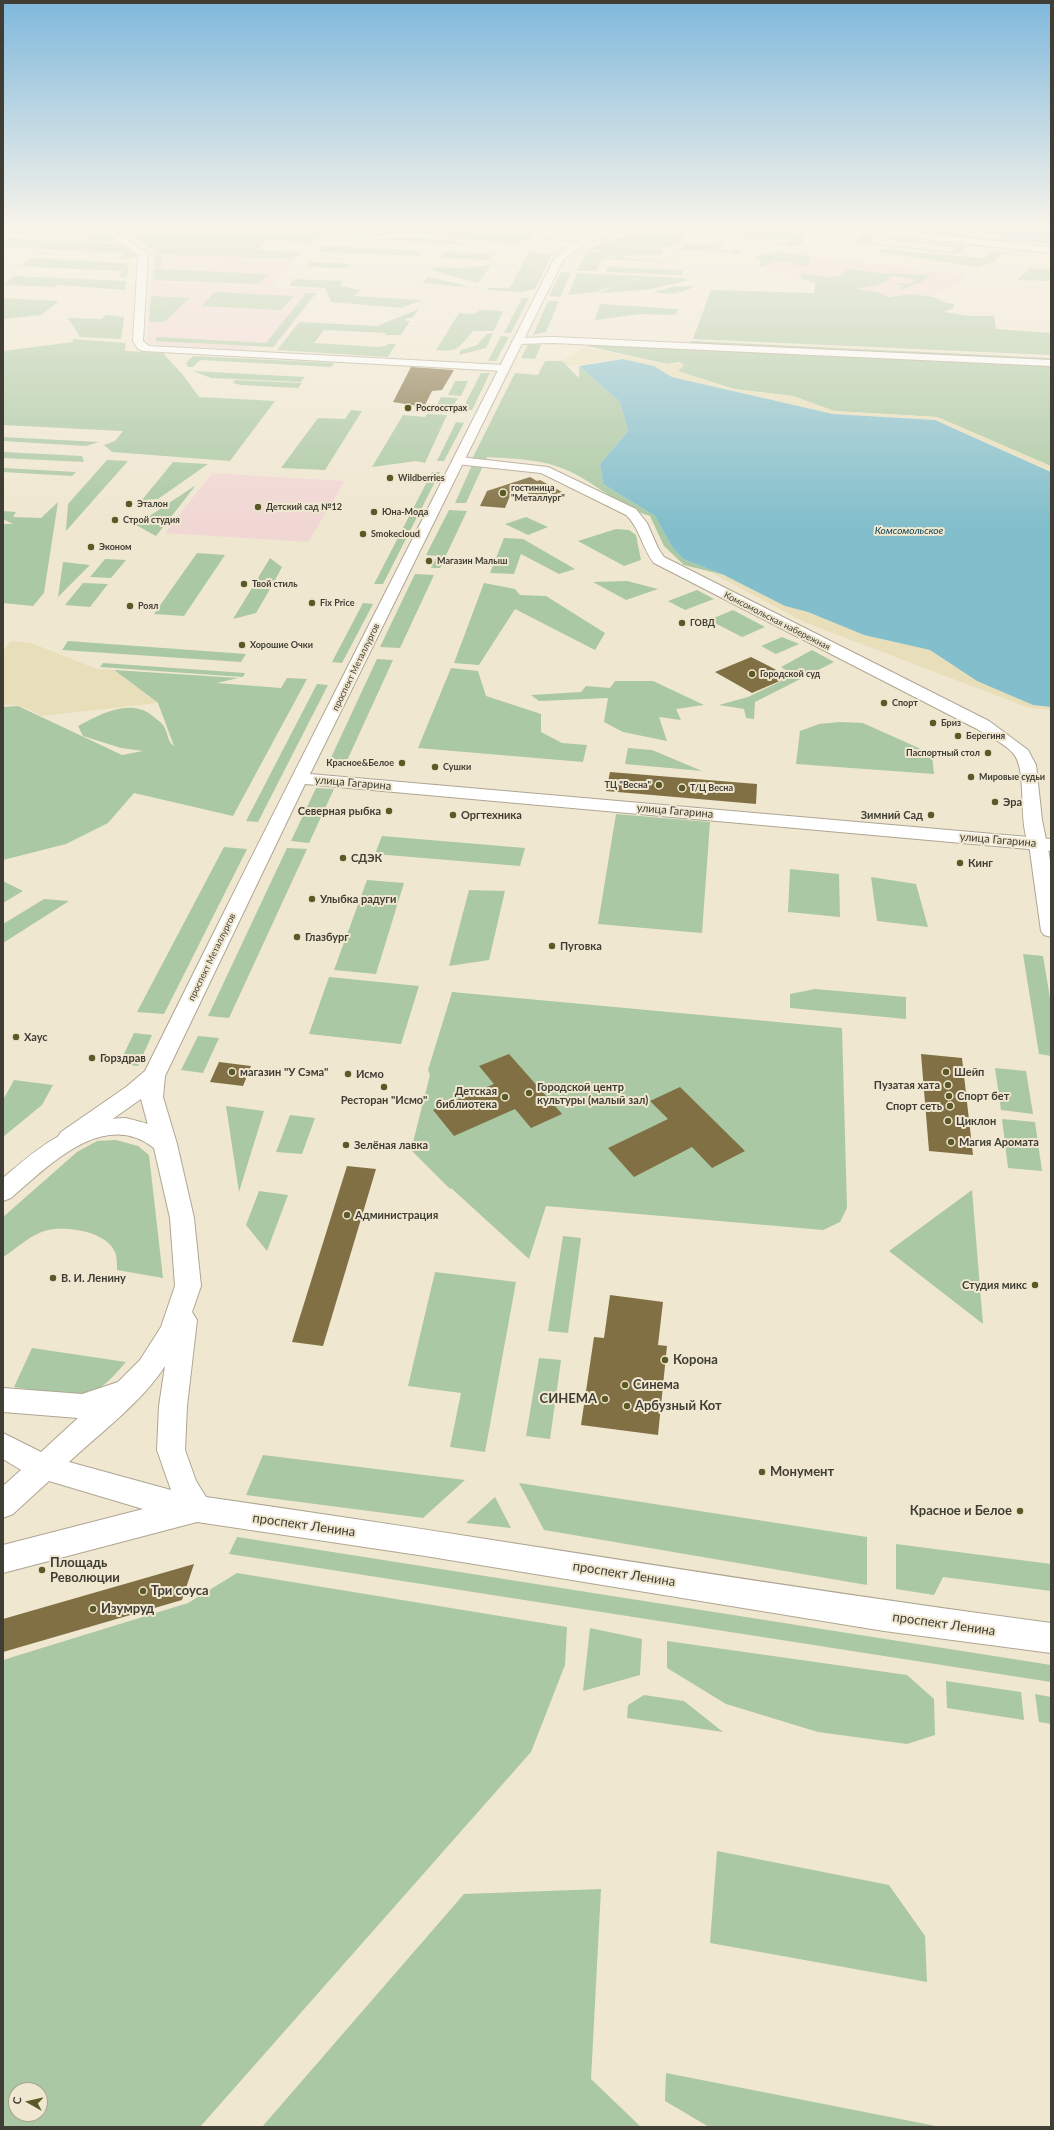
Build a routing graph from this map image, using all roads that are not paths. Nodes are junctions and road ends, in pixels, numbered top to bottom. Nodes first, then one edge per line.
1 (139, 327) edge
2 (524, 327) edge
3 (517, 341) junction
4 (1051, 363) edge
5 (504, 368) junction
6 (460, 461) junction
7 (300, 778) junction
8 (1044, 845) edge
9 (1051, 931) edge
10 (154, 1076) junction
11 (68, 1138) junction
12 (165, 1144) junction
13 (3, 1192) edge
14 (188, 1286) junction
15 (130, 1388) junction
16 (3, 1400) edge
17 (3, 1445) edge
18 (43, 1467) junction
19 (3, 1505) edge
20 (197, 1509) junction
21 (6, 1555) edge
22 (1051, 1638) edge

1 - 5 main road
2 - 3 main road, проспект Металлургов
3 - 4 main road
3 - 5 main road, проспект Металлургов
5 - 6 main road, проспект Металлургов
6 - 7 main road, проспект Металлургов
6 - 8 main road, Комсомольская набережная
7 - 8 main road, улица Гагарина
7 - 10 main road, проспект Металлургов
8 - 9 main road, Комсомольская набережная
10 - 11 main road, проспект Металлургов
10 - 12 main road, проспект Металлургов
11 - 12 main road
11 - 13 main road
12 - 14 main road
14 - 15 main road
14 - 20 main road
15 - 16 main road
15 - 18 main road
17 - 18 main road
18 - 19 main road
18 - 20 main road
20 - 21 main road, проспект Ленина
20 - 22 main road, проспект Ленина

